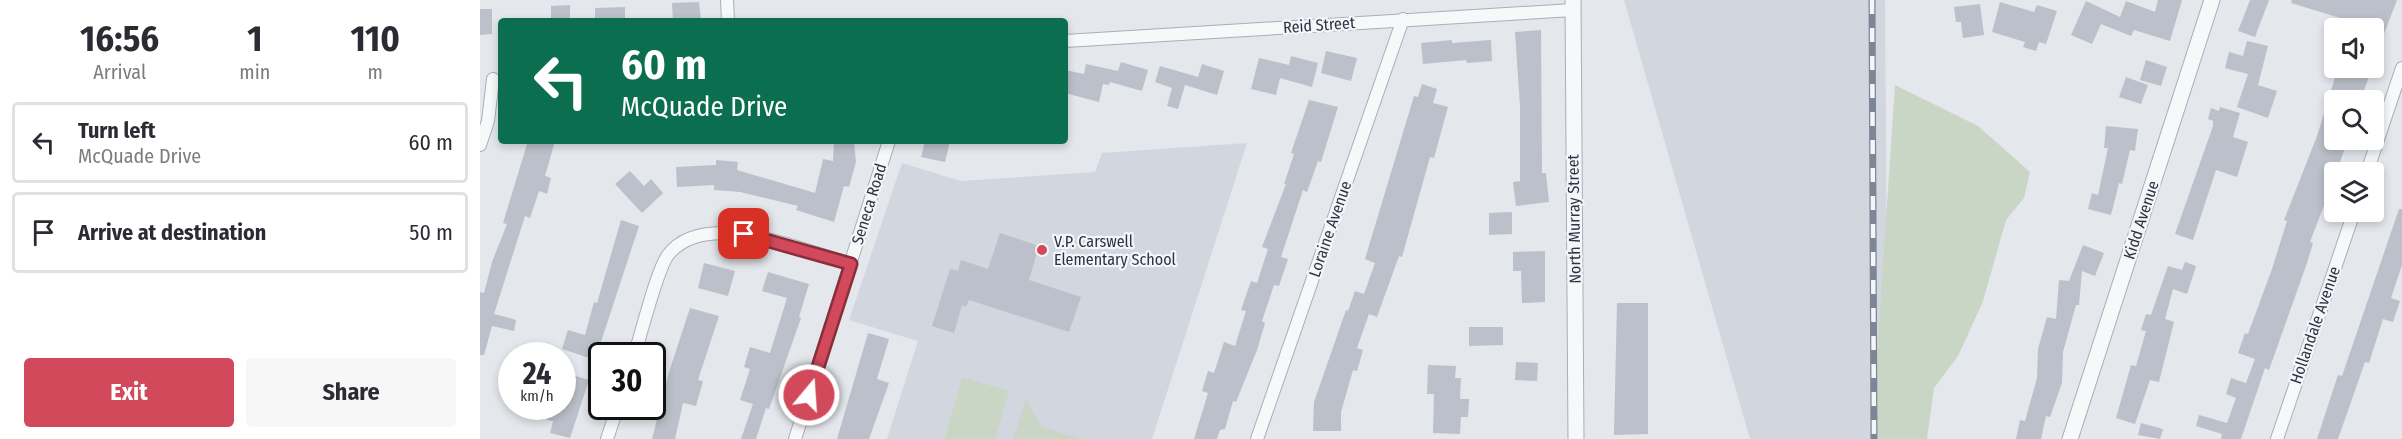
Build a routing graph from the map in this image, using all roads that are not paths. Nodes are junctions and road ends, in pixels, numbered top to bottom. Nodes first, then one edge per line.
1 (727, 0) edge
2 (2212, 0) edge
3 (1573, 5) edge
4 (729, 18) edge
5 (1403, 19) junction
6 (1068, 41) edge
7 (2402, 68) edge
8 (497, 79) edge
9 (480, 80) edge
10 (888, 144) edge
11 (480, 145) edge
12 (2370, 162) edge
13 (2351, 222) edge
14 (851, 264) junction
15 (639, 342) edge
16 (613, 420) edge
17 (607, 439) edge
18 (795, 439) edge
19 (1257, 439) edge
20 (1576, 439) edge
21 (2070, 439) edge
22 (2277, 439) edge

1 - 4 street
2 - 21 street, Kidd Avenue
3 - 5 street, Reid Street
3 - 20 street, North Murray Street
5 - 6 street, Reid Street
5 - 19 street, Loraine Avenue
7 - 12 street
8 - 9 street
8 - 11 street
10 - 14 street, Seneca Road
13 - 22 street, Hollandale Avenue
14 - 15 street
14 - 18 street, Seneca Road
16 - 17 street

